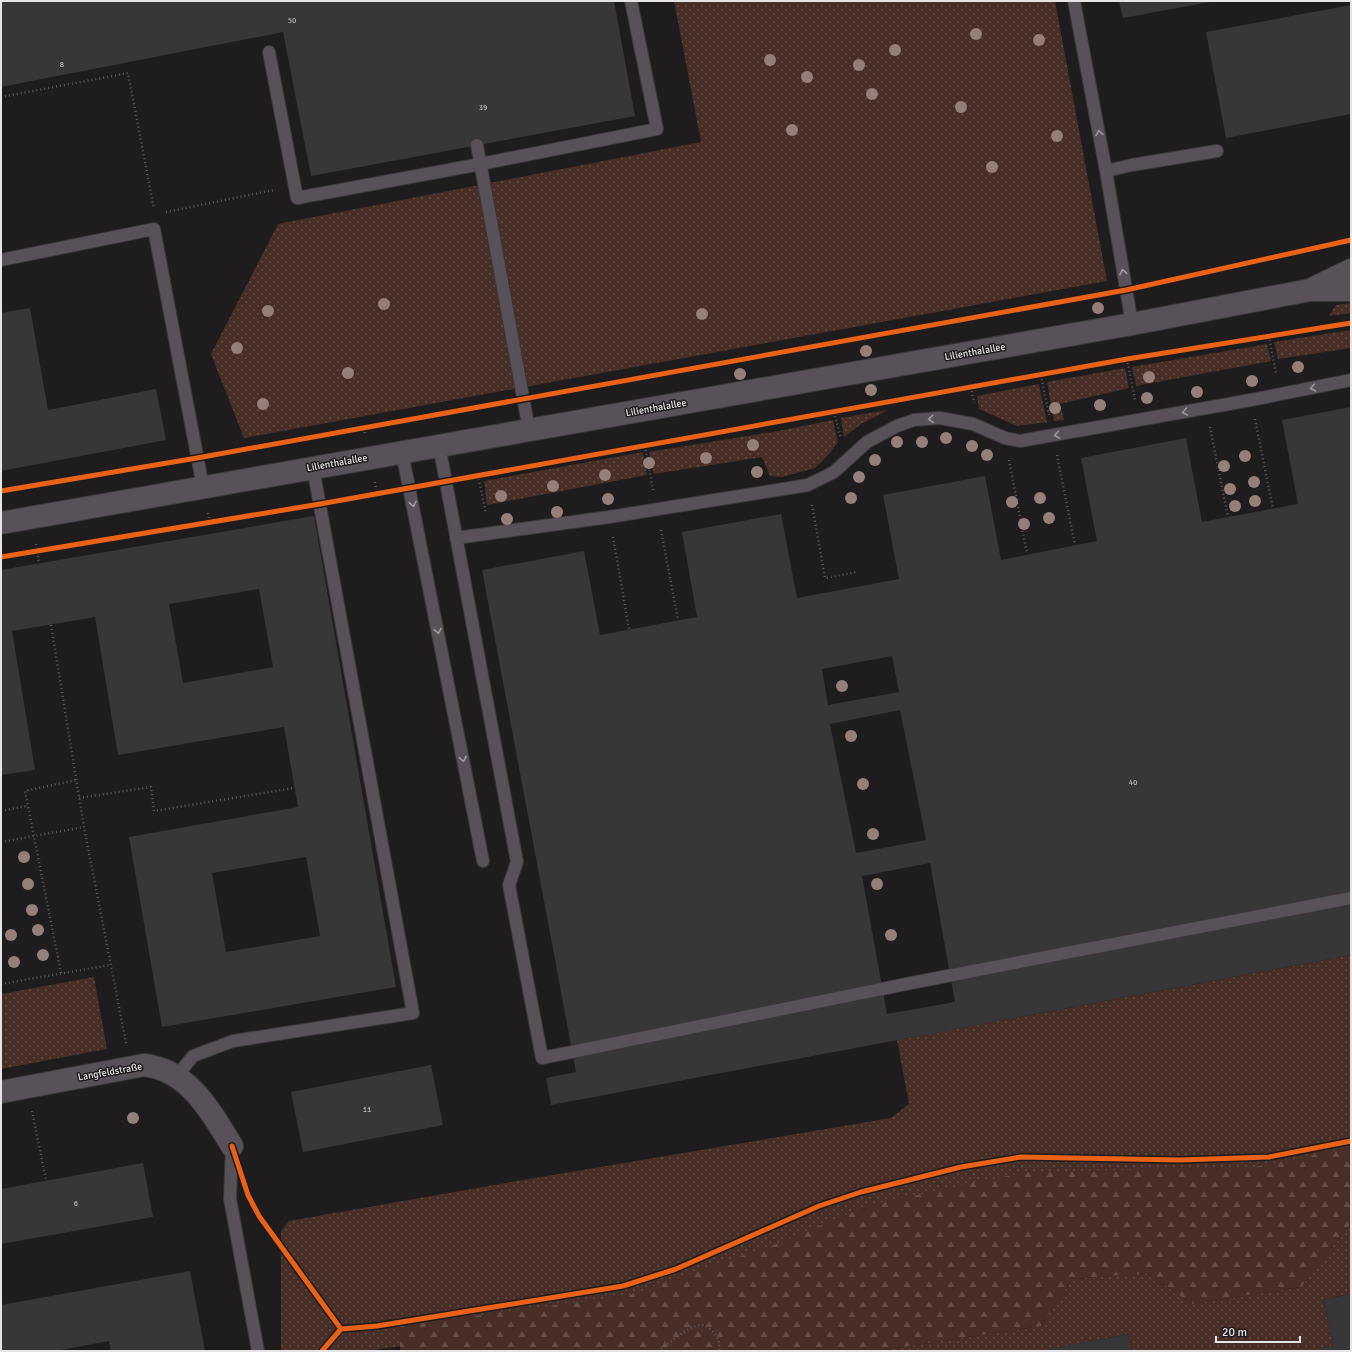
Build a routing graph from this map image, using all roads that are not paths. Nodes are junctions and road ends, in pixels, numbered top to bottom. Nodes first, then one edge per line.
1 (631, 1) edge
2 (1074, 1) edge
3 (269, 52) dead end
4 (477, 146) dead end
5 (1216, 151) dead end
6 (481, 164) junction
7 (1106, 171) junction
8 (1, 260) edge
9 (1351, 270) edge
10 (1310, 290) junction
11 (1351, 290) edge
12 (1132, 324) junction
13 (1351, 380) edge
14 (529, 430) junction
15 (439, 445) junction
16 (402, 452) junction
17 (313, 468) junction
18 (203, 487) junction
19 (1, 523) edge
20 (456, 538) junction
21 (483, 861) dead end
22 (1351, 898) edge
23 (176, 1078) junction
24 (1, 1092) edge
25 (232, 1146) joint
26 (258, 1351) edge

1 - 6 lane
7 -> 2 lane
3 - 6 lane
4 - 6 lane
5 - 7 lane
6 - 14 lane
12 -> 7 lane
8 - 18 lane
9 - 10 street, Lilienthalallee
10 - 11 street, Lilienthalallee
10 - 12 street, Lilienthalallee
12 - 14 street, Lilienthalallee
13 -> 20 lane
14 - 15 street, Lilienthalallee
15 - 16 street, Lilienthalallee
15 - 20 lane
16 - 17 street, Lilienthalallee
16 -> 21 lane
17 - 18 street, Lilienthalallee
17 - 23 lane
18 - 19 street, Lilienthalallee
20 - 22 lane
23 - 24 street, Langfeldstraße
23 - 25 street, Langfeldstraße
25 - 26 lane

